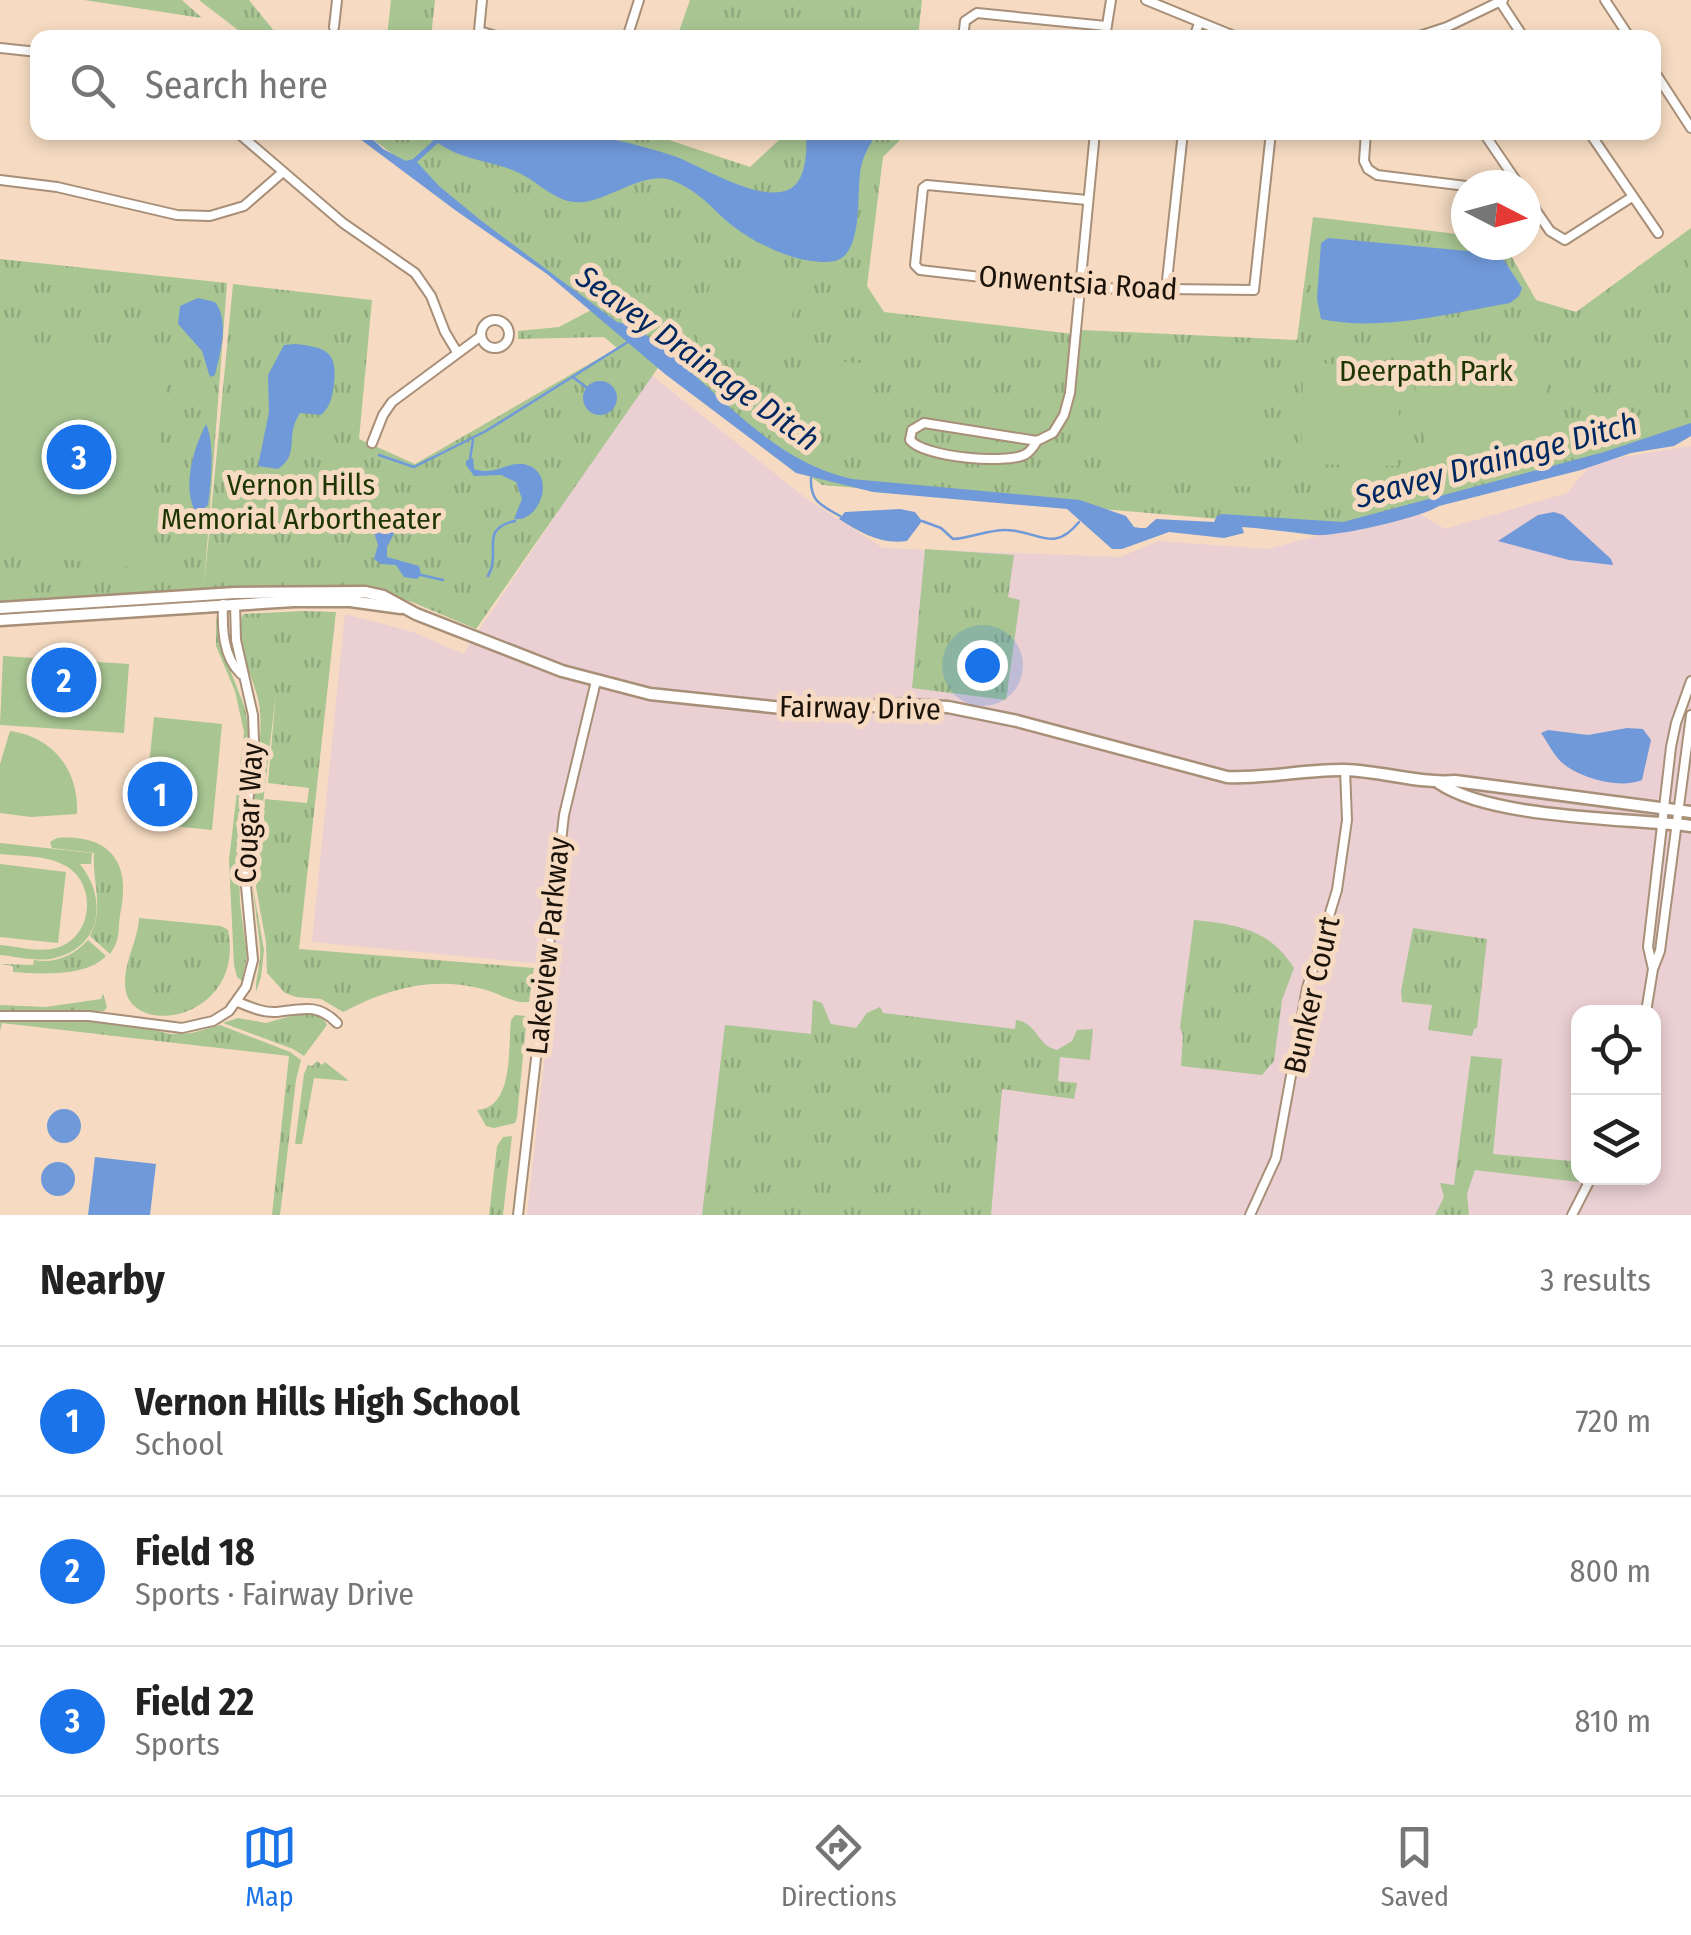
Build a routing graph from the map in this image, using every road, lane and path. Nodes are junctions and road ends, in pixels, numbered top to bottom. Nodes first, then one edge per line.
1 (336, 0) edge
2 (482, 0) edge
3 (639, 0) edge
4 (1111, 0) edge
5 (1146, 0) edge
6 (1605, 0) edge
7 (1501, 1) edge
8 (1160, 3) edge
9 (1199, 24) junction
10 (1106, 26) junction
11 (334, 27) dead end
12 (479, 30) edge
13 (630, 30) edge
14 (965, 30) edge
15 (1106, 30) edge
16 (1197, 30) edge
17 (1216, 30) edge
18 (1438, 30) edge
19 (1519, 30) edge
20 (1625, 30) edge
21 (0, 48) edge
22 (30, 51) edge
23 (1661, 83) edge
24 (1691, 128) edge
25 (247, 140) edge
26 (1094, 140) edge
27 (1182, 140) edge
28 (1270, 140) edge
29 (1365, 140) edge
30 (1488, 140) edge
31 (1594, 140) edge
32 (1509, 170) edge
33 (283, 172) junction
34 (0, 180) edge
35 (1451, 184) edge
36 (1632, 197) junction
37 (1087, 200) junction
38 (1541, 218) edge
39 (1658, 233) dead end
40 (1078, 288) junction
41 (1166, 290) junction
42 (482, 336) dead end
43 (456, 352) junction
44 (1037, 442) junction
45 (372, 444) dead end
46 (229, 604) junction
47 (0, 608) edge
48 (407, 608) junction
49 (0, 620) edge
50 (596, 681) junction
51 (1691, 681) edge
52 (1691, 715) edge
53 (1345, 770) junction
54 (1438, 783) junction
55 (1664, 809) junction
56 (1677, 810) junction
57 (1691, 812) edge
58 (1662, 822) junction
59 (1675, 824) junction
60 (1691, 826) edge
61 (1652, 969) junction
62 (238, 1002) junction
63 (1647, 1005) edge
64 (0, 1016) edge
65 (337, 1023) dead end
66 (1588, 1185) edge
67 (518, 1215) edge
68 (1250, 1215) edge
69 (1572, 1215) edge

1 - 11 street
2 - 12 street
3 - 13 street
4 - 10 street
5 - 8 street
6 - 20 street
7 - 18 street
7 - 19 street
8 - 9 street
9 - 16 street
9 - 17 street
10 - 14 street
10 - 15 street
21 - 22 street
23 - 24 street
25 - 33 street
26 - 37 street
27 - 41 street
28 - 41 street, Onwentsia Road
29 - 35 street
30 - 32 street
31 - 36 street
33 - 34 street
33 - 43 street
36 - 38 street
36 - 39 street
37 - 40 street
37 - 40 street, Onwentsia Road
40 - 41 street, Onwentsia Road
40 - 44 street
42 - 43 street
43 - 45 street
44 - 44 street
46 - 48 main road, Fairway Drive
46 - 49 main road, Fairway Drive
46 - 62 street, Cougar Way
47 - 48 main road, Fairway Drive
48 - 50 main road, Fairway Drive
50 - 53 main road, Fairway Drive
50 - 67 street, Lakeview Parkway
51 - 55 street
52 - 56 street
53 - 54 main road, Fairway Drive
53 - 68 street, Bunker Court
54 - 55 main road, Fairway Drive
54 - 58 main road, Fairway Drive
55 - 56 main road, Fairway Drive
55 - 58 street
56 - 57 main road, Fairway Drive
56 - 59 street
58 - 59 main road, Fairway Drive
58 - 61 street
59 - 60 main road, Fairway Drive
59 - 61 street
61 - 63 street
62 - 64 street
62 - 65 street
66 - 69 street

